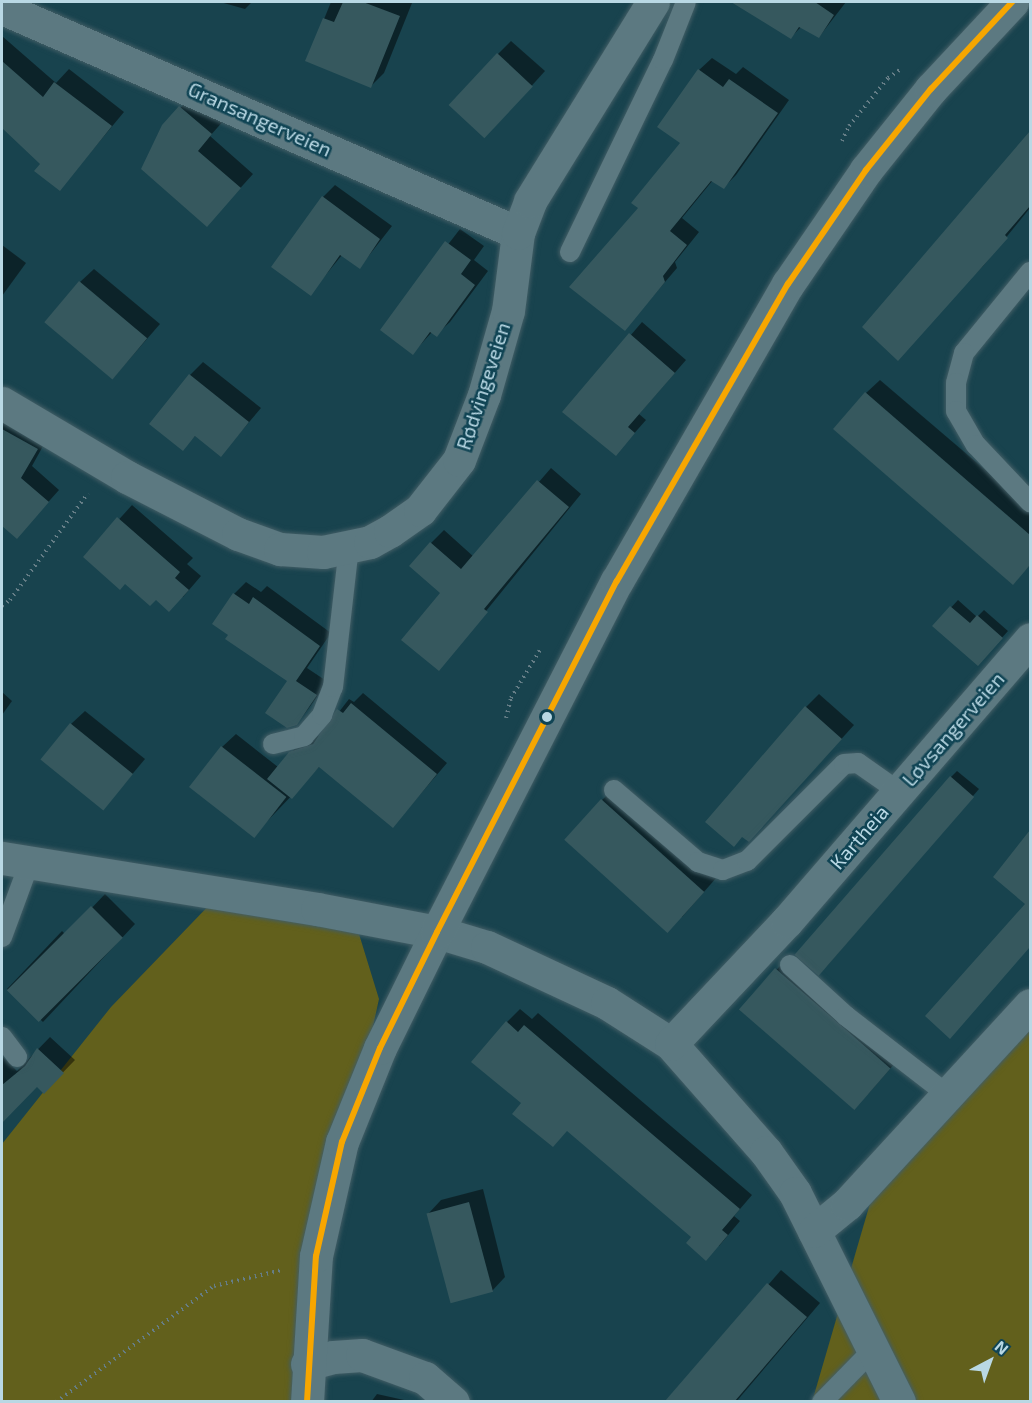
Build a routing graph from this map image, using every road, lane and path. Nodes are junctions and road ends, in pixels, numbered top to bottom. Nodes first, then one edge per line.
1 (653, 2) edge
2 (686, 2) edge
3 (1012, 2) edge
4 (2, 8) edge
5 (518, 233) junction
6 (570, 252) dead end
7 (1030, 272) edge
8 (2, 403) edge
9 (108, 465) junction
10 (1030, 502) edge
11 (349, 547) junction
12 (2, 606) edge
13 (1030, 639) edge
14 (273, 744) dead end
15 (614, 790) dead end
16 (898, 791) junction
17 (15, 861) edge
18 (437, 932) junction
19 (2, 937) edge
20 (790, 965) dead end
21 (1030, 1005) edge
22 (2, 1037) edge
23 (671, 1044) junction
24 (17, 1057) dead end
25 (949, 1096) junction
26 (814, 1231) junction
27 (287, 1268) dead end
28 (871, 1352) junction
29 (307, 1364) junction
30 (56, 1401) edge
31 (308, 1401) edge
32 (453, 1401) edge
33 (822, 1401) edge
34 (899, 1401) edge

1 - 5 street, Rødvingeveien
2 - 6 lane
3 - 18 street
4 - 5 street, Gransangerveien
5 - 11 street, Rødvingeveien
7 - 10 lane
8 - 9 street, Rødvingeveien
9 - 11 street, Rødvingeveien
9 - 12 path
11 - 14 lane
13 - 16 street, Løvsangerveien
15 - 16 lane, Kartheia
16 - 23 street, Kartheia
17 - 18 street
17 - 19 lane
18 - 23 street
18 - 29 street
20 - 25 lane
21 - 25 street
22 - 24 lane
23 - 26 street
25 - 26 street
26 - 28 street
27 - 30 path
28 - 33 lane
28 - 34 street
29 - 31 street
29 - 32 street

